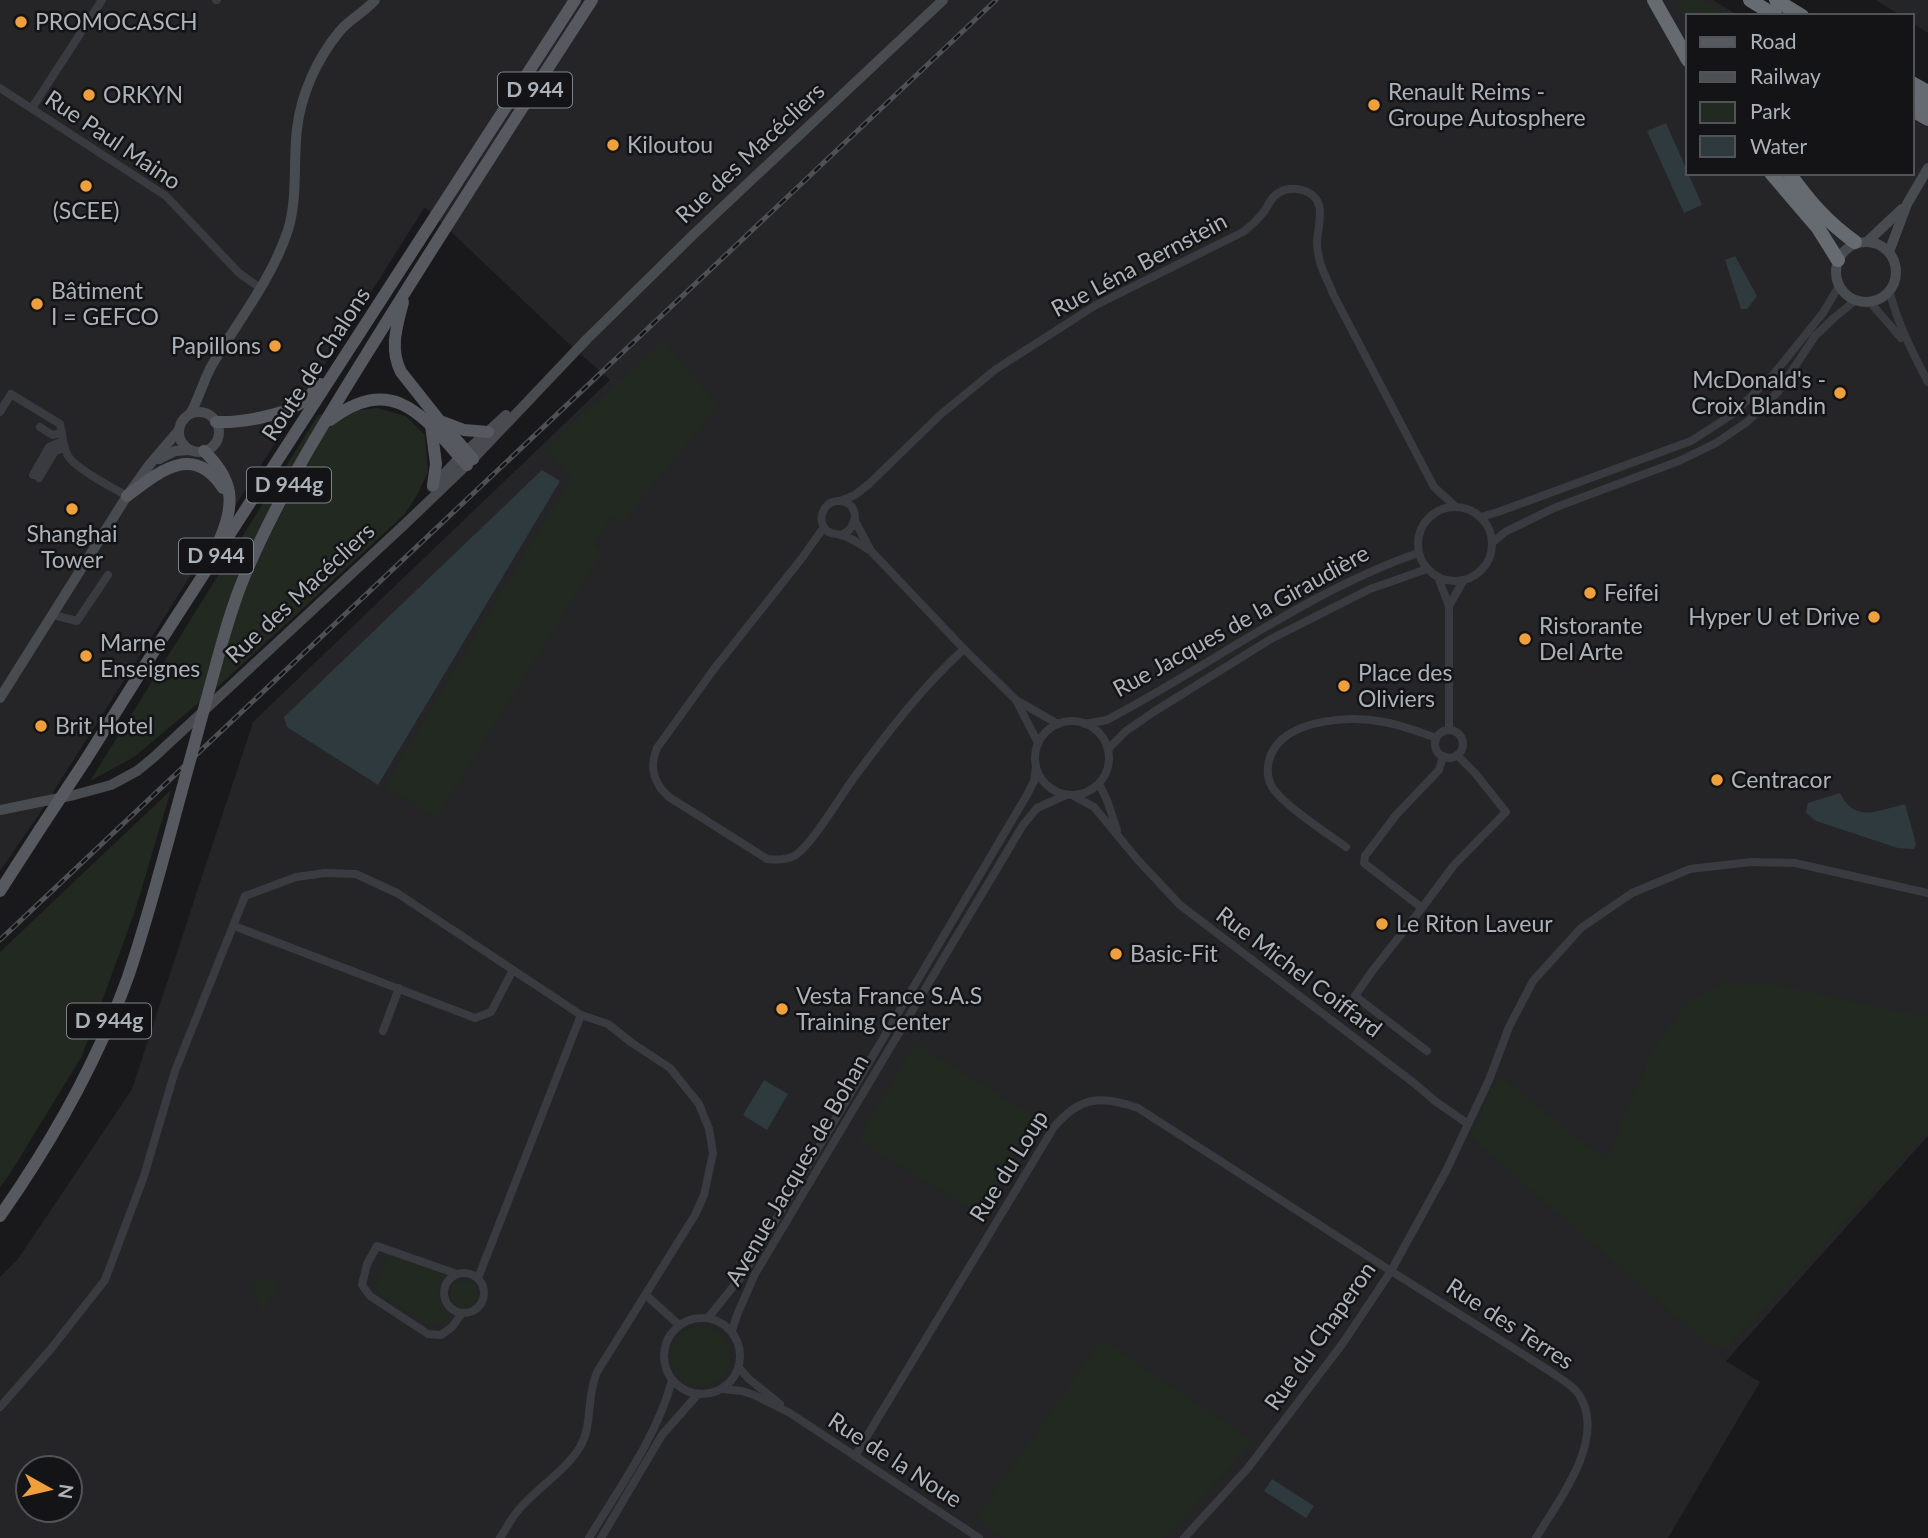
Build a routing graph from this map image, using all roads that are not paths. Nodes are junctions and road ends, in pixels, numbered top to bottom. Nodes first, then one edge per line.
1 (102, 0) edge
2 (375, 0) edge
3 (575, 0) edge
4 (592, 0) edge
5 (943, 0) edge
6 (1654, 0) edge
7 (1750, 0) edge
8 (1776, 0) edge
9 (1773, 14) edge
10 (1799, 14) edge
11 (1686, 56) edge
12 (0, 88) edge
13 (1920, 90) edge
14 (1928, 107) edge
15 (32, 108) junction
16 (1928, 168) edge
17 (1773, 175) edge
18 (1790, 175) edge
19 (1906, 204) junction
20 (1861, 242) junction
21 (1889, 251) junction
22 (1838, 260) junction
23 (1839, 286) junction
24 (260, 288) junction
25 (1889, 290) junction
26 (405, 292) junction
27 (1856, 300) junction
28 (1869, 301) junction
29 (587, 339) junction
30 (1908, 345) junction
31 (349, 352) junction
32 (1928, 382) edge
33 (201, 393) junction
34 (0, 412) edge
35 (190, 414) junction
36 (213, 418) junction
37 (435, 423) junction
38 (324, 424) junction
39 (40, 428) dead end
40 (179, 430) junction
41 (488, 432) junction
42 (63, 441) junction
43 (197, 451) junction
44 (467, 458) junction
45 (150, 464) junction
46 (36, 476) dead end
47 (433, 485) junction
48 (127, 496) junction
49 (840, 501) junction
50 (230, 505) junction
51 (1456, 507) junction
52 (1480, 517) junction
53 (855, 521) junction
54 (404, 525) junction
55 (824, 527) junction
56 (841, 535) junction
57 (1492, 544) junction
58 (871, 551) junction
59 (1418, 553) junction
60 (1427, 569) junction
61 (108, 575) dead end
62 (1438, 577) junction
63 (1463, 581) junction
64 (1449, 606) junction
65 (53, 615) junction
66 (156, 648) junction
67 (964, 649) junction
68 (0, 698) edge
69 (1016, 700) junction
70 (1058, 724) junction
71 (1085, 724) junction
72 (1449, 730) junction
73 (1436, 738) junction
74 (1038, 744) junction
75 (1108, 749) junction
76 (1457, 755) junction
77 (1443, 756) junction
78 (1036, 767) junction
79 (1099, 784) junction
80 (1070, 795) junction
81 (0, 810) edge
82 (1119, 836) junction
83 (1346, 847) dead end
84 (0, 891) edge
85 (1928, 893) edge
86 (1422, 908) junction
87 (233, 926) junction
88 (513, 970) junction
89 (399, 989) junction
90 (581, 1015) junction
91 (383, 1031) dead end
92 (1427, 1051) dead end
93 (1468, 1124) junction
94 (0, 1216) edge
95 (1391, 1271) junction
96 (457, 1274) junction
97 (478, 1278) junction
98 (646, 1295) junction
99 (462, 1313) junction
100 (708, 1318) junction
101 (679, 1325) junction
102 (732, 1331) junction
103 (739, 1368) junction
104 (672, 1380) junction
105 (722, 1389) junction
106 (698, 1394) junction
107 (0, 1407) edge
108 (790, 1413) junction
109 (855, 1456) junction
110 (500, 1538) edge
111 (589, 1538) edge
112 (601, 1538) edge
113 (979, 1538) edge
114 (1184, 1538) edge
115 (1536, 1538) edge

1 - 15 street
2 - 24 street
3 - 31 main road, Route de Chalons / D 944
4 - 26 main road, Route de Chalons / D 944
5 - 29 street, Rue des Macécliers
6 - 11 highway
7 - 9 highway
8 - 10 highway
12 - 15 street, Rue Paul Maino
13 - 14 highway
15 - 24 street, Rue Paul Maino
16 - 19 street
17 - 22 highway
18 - 20 highway
19 - 20 street
19 - 21 street
20 - 21 street
20 - 22 street
21 - 25 street
22 - 23 street
23 - 27 street
23 - 52 street
24 - 33 street
25 - 28 street
25 - 30 street
26 - 37 main road
26 - 38 main road, Route de Chalons / D 944
27 - 28 street
27 - 57 street
28 - 30 street
29 - 41 street, Rue des Macécliers
29 - 44 street, Rue des Macécliers
30 - 32 street
31 - 36 main road
31 - 66 main road, Route de Chalons / D 944
33 - 35 street
33 - 36 street
34 - 42 street
35 - 36 street
35 - 40 street
36 - 43 street
37 - 38 main road
37 - 41 main road
37 - 44 main road
37 - 47 main road
38 - 94 main road, Route de Chalons / D 944g, bridge
39 - 42 street
40 - 43 street
40 - 45 street
41 - 44 street, Rue des Macécliers
42 - 46 street
42 - 48 street
43 - 45 street
43 - 50 main road
44 - 47 street, Rue des Macécliers
44 - 54 street, Rue des Macécliers
45 - 48 street
47 - 54 street, Rue des Macécliers
48 - 50 main road
48 - 65 street
49 - 51 street, Rue Léna Bernstein
49 - 53 street
49 - 55 street
50 - 66 main road
51 - 52 street
51 - 59 street
52 - 57 street
53 - 56 street
53 - 58 street
54 - 81 street, Rue des Macécliers
55 - 56 street
55 - 67 street
56 - 58 street
57 - 63 street
58 - 67 street
59 - 60 street
59 - 71 street, Rue Jacques de la Giraudière
60 - 62 street
60 - 75 street, Rue Jacques de la Giraudière
61 - 65 street
62 - 63 street
62 - 64 street
63 - 64 street
64 - 72 street
65 - 68 street
66 - 84 main road, Route de Chalons / D 944, bridge
67 - 69 street
69 - 70 street
69 - 74 street
70 - 71 street
70 - 74 street
71 - 75 street
72 - 73 street
72 - 76 street
73 - 77 street
73 - 83 street
74 - 78 street
75 - 79 street
76 - 77 street
76 - 86 street
77 - 86 street
78 - 80 street
78 - 100 street, Avenue Jacques de Bohan
79 - 80 street
79 - 82 street, Rue Michel Coiffard
80 - 82 street, Rue Michel Coiffard
80 - 102 street, Avenue Jacques de Bohan
82 - 93 street, Rue Michel Coiffard
85 - 93 street, Rue du Chaperon
86 - 92 street
87 - 88 street
87 - 89 street
87 - 107 street
88 - 89 street
88 - 90 street
89 - 91 street
90 - 97 street
90 - 98 street
93 - 95 street, Rue du Chaperon
95 - 109 street, Rue du Loup
95 - 114 street, Rue du Chaperon
95 - 115 street, Rue des Terres
96 - 97 street
96 - 99 street
96 - 99 street
97 - 99 street
98 - 101 street
98 - 110 street
100 - 101 street
100 - 102 street
101 - 104 street
102 - 103 street
103 - 105 street
103 - 108 street
104 - 106 street
104 - 111 street
105 - 106 street
105 - 108 street
106 - 112 street
108 - 109 street, Rue de la Noue
109 - 113 street, Rue de la Noue

